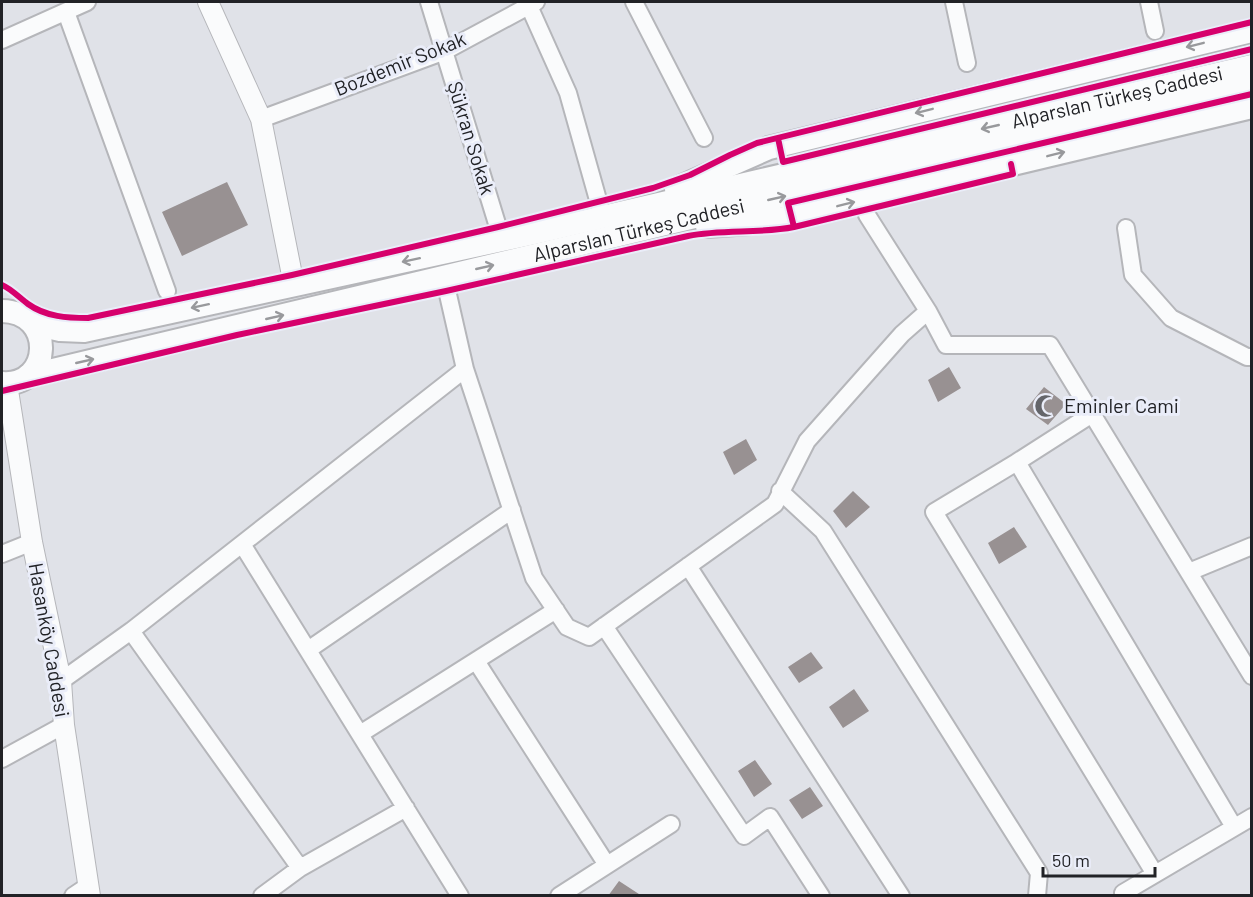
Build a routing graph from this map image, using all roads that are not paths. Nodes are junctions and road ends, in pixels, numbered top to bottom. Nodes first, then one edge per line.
1 (87, 2) edge
2 (208, 2) edge
3 (429, 2) edge
4 (634, 2) edge
5 (954, 2) edge
6 (1149, 2) edge
7 (532, 4) edge
8 (66, 12) junction
9 (1155, 31) dead end
10 (1251, 31) edge
11 (2, 40) edge
12 (445, 51) junction
13 (967, 63) dead end
14 (1251, 66) edge
15 (1251, 84) edge
16 (1251, 106) edge
17 (261, 119) junction
18 (704, 138) dead end
19 (600, 207) junction
20 (867, 215) dead end
21 (1126, 228) dead end
22 (502, 240) junction
23 (537, 244) junction
24 (444, 277) junction
25 (294, 285) junction
26 (167, 291) dead end
27 (5, 306) edge
28 (928, 311) junction
29 (34, 324) junction
30 (1251, 357) edge
31 (465, 369) junction
32 (28, 376) junction
33 (4, 384) edge
34 (1092, 414) junction
35 (1017, 462) junction
36 (780, 491) junction
37 (512, 510) junction
38 (32, 542) junction
39 (242, 544) junction
40 (1251, 546) edge
41 (2, 554) edge
42 (688, 566) junction
43 (1189, 572) junction
44 (556, 610) junction
45 (604, 626) junction
46 (131, 631) junction
47 (308, 650) junction
48 (476, 661) junction
49 (1251, 676) edge
50 (60, 681) junction
51 (64, 724) junction
52 (360, 734) junction
53 (2, 759) edge
54 (406, 808) junction
55 (1251, 817) edge
56 (671, 824) dead end
57 (1234, 827) junction
58 (607, 865) junction
59 (300, 868) junction
60 (1155, 874) junction
61 (84, 892) edge
62 (1123, 893) dead end
63 (816, 894) edge
64 (262, 896) edge
65 (460, 896) edge
66 (559, 896) edge
67 (901, 896) edge
68 (1037, 896) edge

1 - 8 street
2 - 17 street
3 - 12 street, Şükran Sokak
4 - 18 street
5 - 13 street
6 - 9 street
7 - 12 street, Bozdemir Sokak
7 - 19 street
8 - 11 street
8 - 26 street
10 -> 19 main road
12 - 17 street, Bozdemir Sokak
12 - 22 street, Şükran Sokak
14 -> 23 main road, Alparslan Türkeş Caddesi
23 -> 15 main road, Alparslan Türkeş Caddesi
23 -> 16 main road
17 - 25 street
19 - 23 main road
20 - 28 street
21 - 30 street
22 - 23 main road, Alparslan Türkeş Caddesi
22 -> 25 main road, Alparslan Türkeş Caddesi
24 -> 23 main road, Alparslan Türkeş Caddesi
24 - 31 street
32 -> 24 main road, Alparslan Türkeş Caddesi
25 -> 29 main road, Alparslan Türkeş Caddesi
27 - 29 main road, Alparslan Türkeş Caddesi
28 - 34 street
28 - 36 street
29 - 32 main road
31 - 37 street
31 - 39 street
32 - 33 main road, Alparslan Türkeş Caddesi
33 - 38 street, Hasanköy Caddesi
34 - 35 street
34 - 43 street
35 - 57 street
35 - 60 street
36 - 42 street
36 - 68 street
37 - 44 street
37 - 47 street
38 - 41 street
38 - 50 street, Hasanköy Caddesi
39 - 46 street
39 - 47 street
40 - 43 street
42 - 45 street
42 - 67 street
43 - 49 street
44 - 45 street
44 - 48 street
45 - 63 street
46 - 50 street
46 - 59 street
47 - 52 street
48 - 52 street
48 - 58 street
50 - 51 street, Hasanköy Caddesi
51 - 53 street
51 - 61 street, Hasanköy Caddesi
52 - 54 street
54 - 59 street
54 - 65 street
55 - 57 street
56 - 58 street
57 - 60 street
58 - 66 street
59 - 64 street
60 - 62 street

